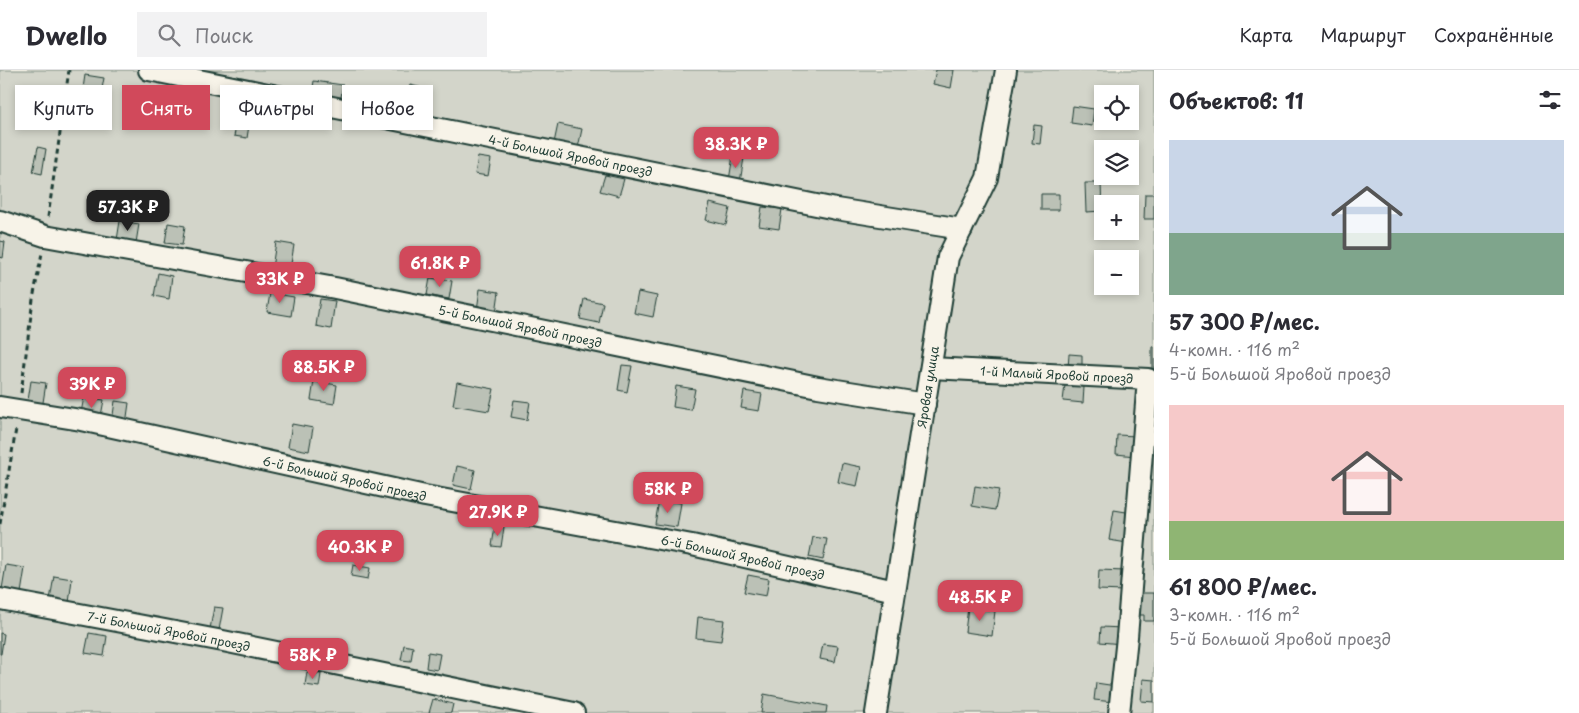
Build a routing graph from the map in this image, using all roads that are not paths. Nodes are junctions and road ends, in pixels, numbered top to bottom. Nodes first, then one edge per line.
1 (150, 70) edge
2 (1006, 70) edge
3 (0, 220) edge
4 (962, 229) junction
5 (931, 368) junction
6 (925, 404) junction
7 (9, 409) edge
8 (895, 591) junction
9 (0, 599) edge
10 (574, 713) edge
11 (876, 713) edge
12 (1120, 713) edge

1 - 4 street, 4-й Большой Яровой проезд
2 - 4 street, Яровая улица
3 - 6 street, 5-й Большой Яровой проезд
4 - 5 street, Яровая улица
5 - 6 street, Яровая улица
5 - 12 street, 1-й Малый Яровой проезд
6 - 8 street, Яровая улица
7 - 8 street, 6-й Большой Яровой проезд
8 - 11 street, Яровая улица
9 - 10 street, 7-й Большой Яровой проезд

